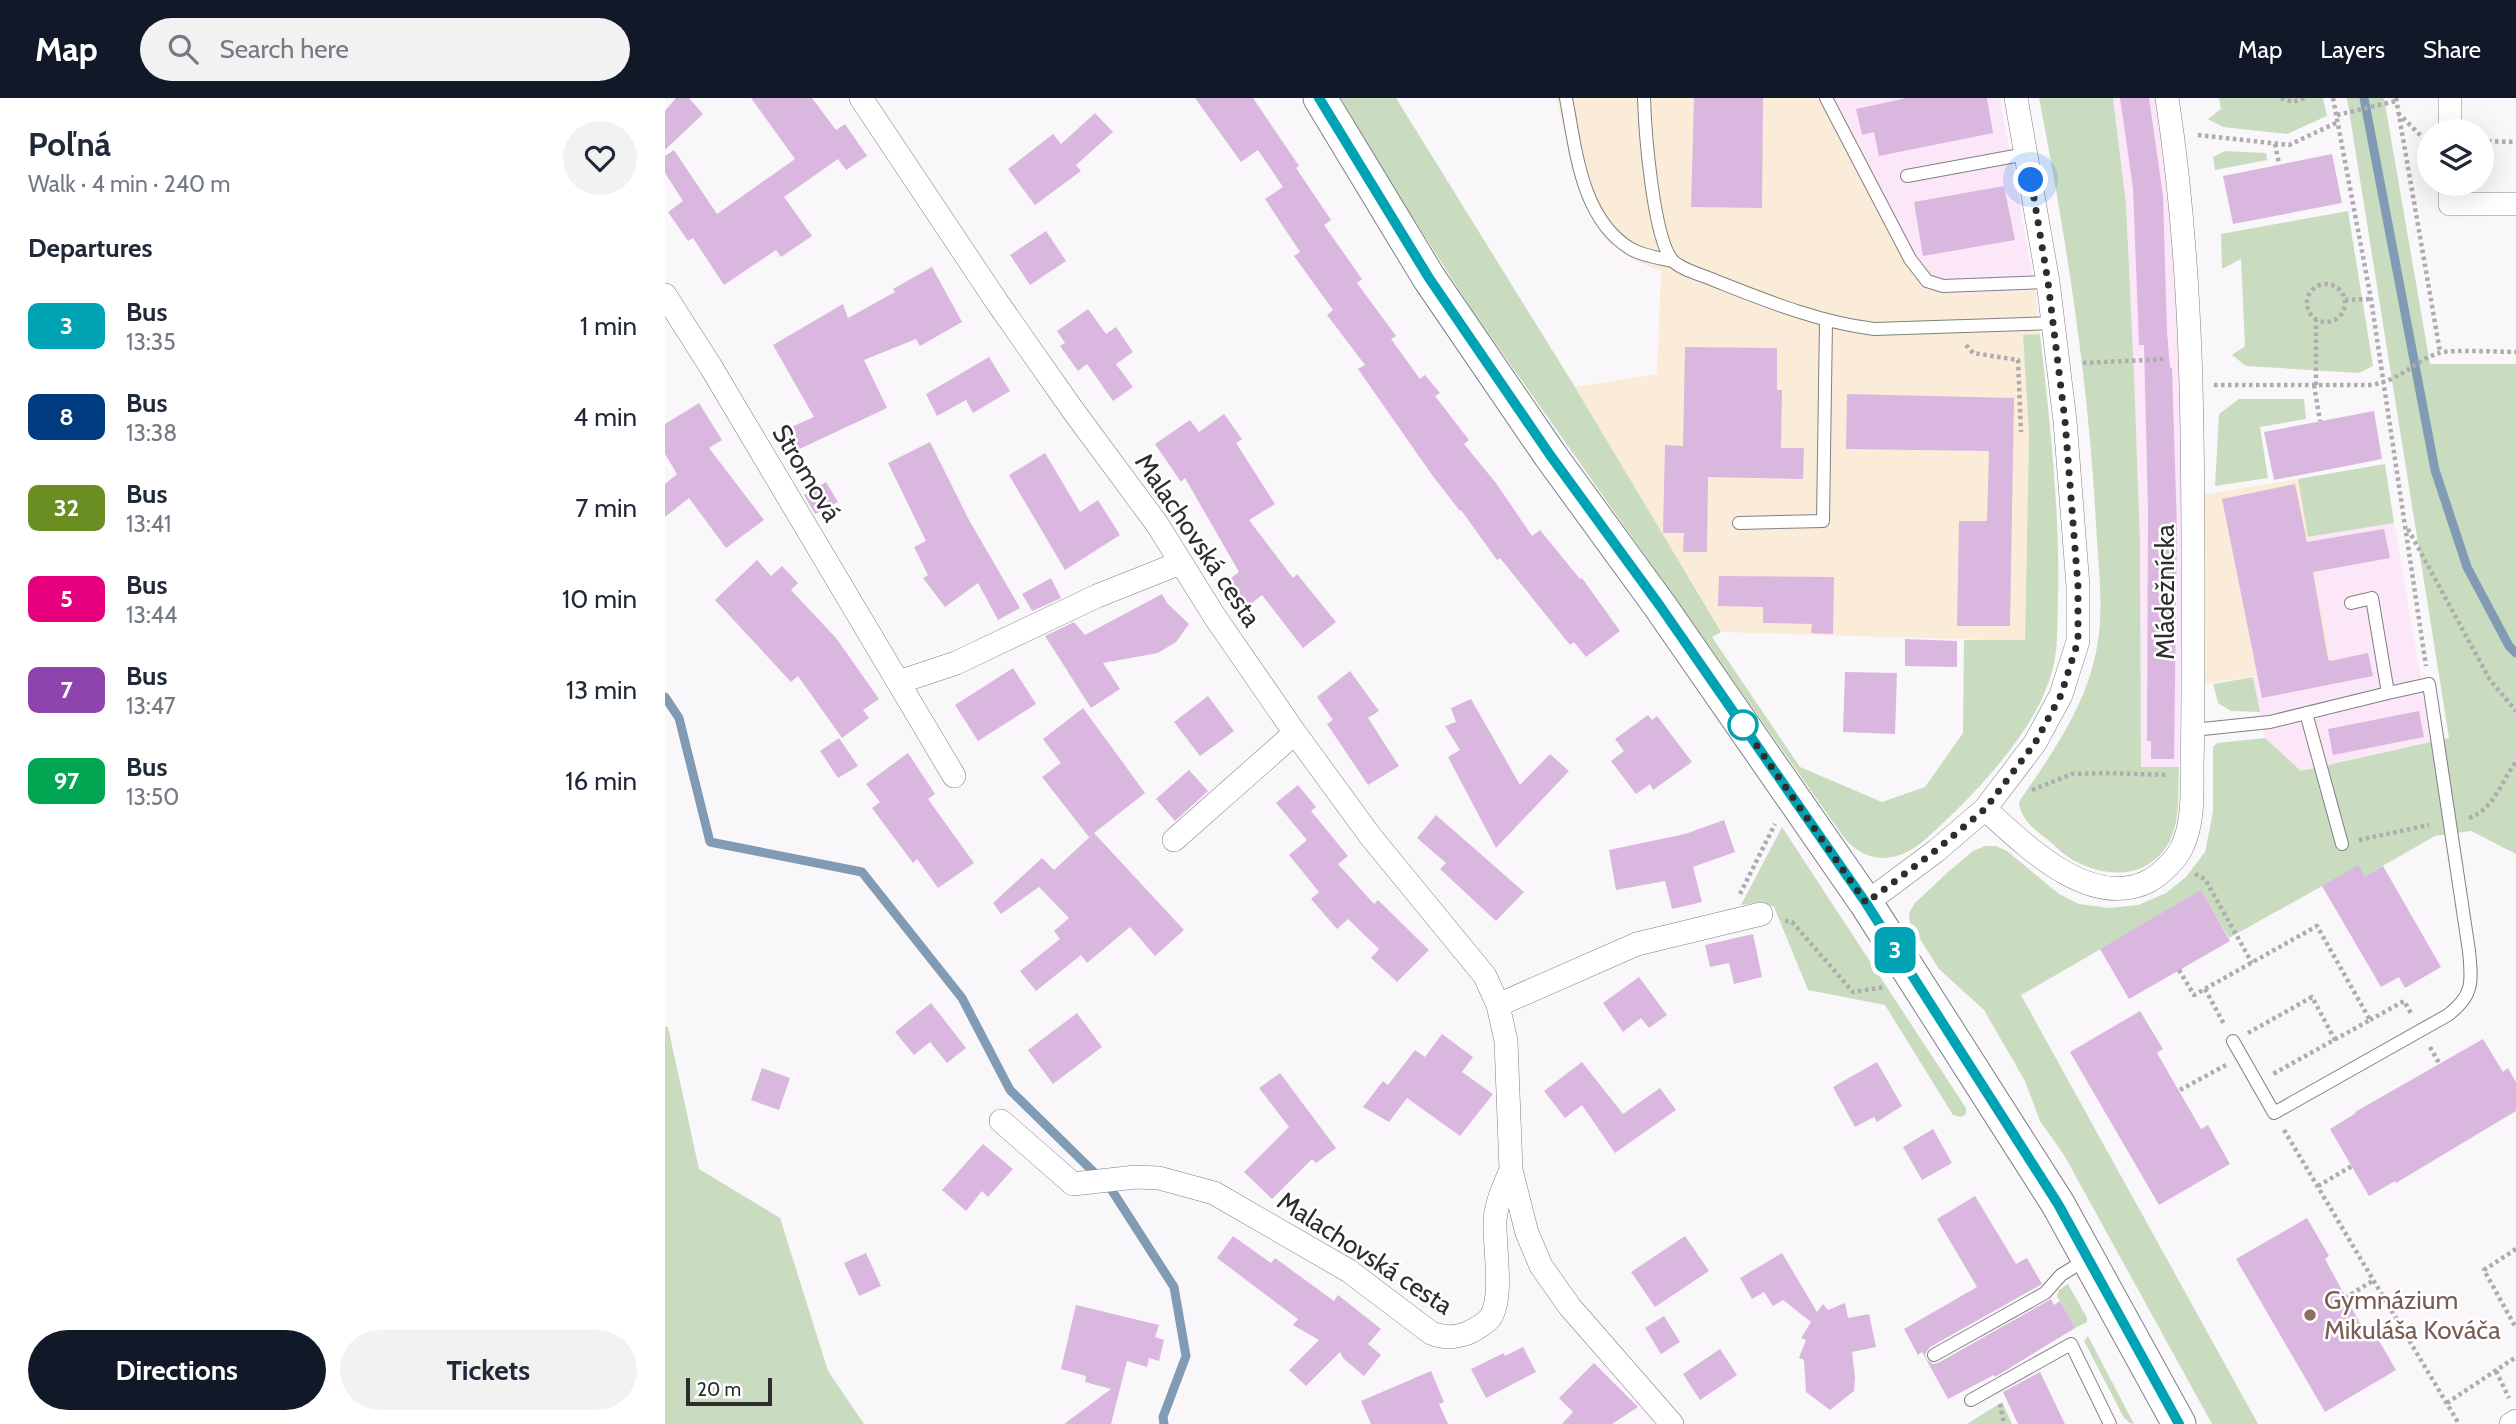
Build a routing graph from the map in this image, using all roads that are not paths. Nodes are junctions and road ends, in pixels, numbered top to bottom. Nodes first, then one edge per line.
1 (861, 98) edge
2 (1319, 98) edge
3 (1566, 98) edge
4 (1644, 98) edge
5 (1826, 98) edge
6 (2016, 98) edge
7 (2167, 98) edge
8 (2451, 98) edge
9 (2450, 119) edge
10 (2026, 154) junction
11 (1907, 176) dead end
12 (2449, 196) edge
13 (2516, 204) edge
14 (1673, 261) junction
15 (2048, 282) junction
16 (665, 295) edge
17 (1826, 321) junction
18 (2053, 323) junction
19 (1739, 523) dead end
20 (1180, 563) junction
21 (2351, 603) dead end
22 (899, 682) junction
23 (2388, 693) junction
24 (2306, 713) junction
25 (2193, 730) junction
26 (1295, 733) junction
27 (954, 776) dead end
28 (1985, 809) junction
29 (1174, 840) dead end
30 (2341, 844) dead end
31 (1866, 903) junction
32 (1761, 914) road end
33 (1498, 1005) junction
34 (2233, 1041) road end
35 (1001, 1121) dead end
36 (1511, 1170) junction
37 (2089, 1258) junction
38 (1934, 1355) dead end
39 (1971, 1400) dead end
40 (2173, 1422) edge
41 (1672, 1424) edge
42 (2110, 1424) edge

1 - 20 street, Malachovská cesta
2 - 31 street
3 - 14 lane
4 - 14 lane
5 - 15 lane
6 - 10 street
7 - 25 street, Mládežnícka
8 - 9 street
10 - 11 lane
10 - 15 street
12 - 13 street
14 - 17 lane
15 - 18 street
16 - 22 street, Stromová
17 - 18 lane
17 - 19 lane
18 - 28 street
20 - 22 street
20 - 26 street, Malachovská cesta
21 - 23 lane
22 - 27 street, Stromová
23 - 24 lane
23 - 34 lane
24 - 25 lane
24 - 30 lane
25 - 28 street, Mládežnícka
26 - 29 street
26 - 33 street, Malachovská cesta
28 - 31 street
31 - 37 street
32 - 33 street
33 - 36 street, Malachovská cesta
35 - 36 street, Malachovská cesta
36 - 41 street, Malachovská cesta
37 - 38 lane
37 - 40 street
39 - 42 lane

